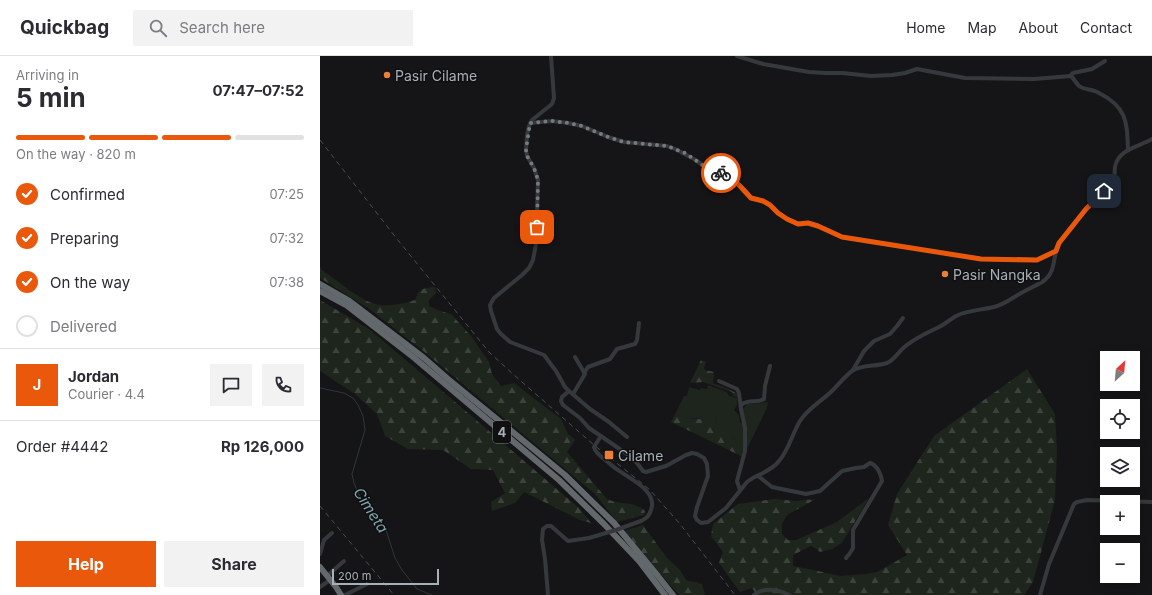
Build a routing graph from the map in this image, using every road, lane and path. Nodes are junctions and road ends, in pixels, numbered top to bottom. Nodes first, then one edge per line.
1 (551, 56) edge
2 (737, 56) edge
3 (1105, 61) dead end
4 (1070, 76) junction
5 (530, 123) junction
6 (1152, 139) edge
7 (1128, 150) junction
8 (1056, 251) junction
9 (320, 284) edge
10 (320, 291) edge
11 (903, 318) dead end
12 (639, 323) dead end
13 (575, 357) dead end
14 (770, 366) dead end
15 (853, 370) junction
16 (584, 373) junction
17 (719, 381) dead end
18 (569, 391) junction
19 (573, 394) junction
20 (741, 405) junction
21 (601, 436) junction
22 (627, 437) dead end
23 (758, 476) junction
24 (740, 490) junction
25 (1152, 502) edge
26 (332, 533) dead end
27 (320, 554) edge
28 (846, 558) dead end
29 (344, 561) dead end
30 (320, 567) edge
31 (328, 578) junction
32 (367, 584) dead end
33 (320, 587) edge
34 (341, 595) edge
35 (345, 595) edge
36 (548, 595) edge
37 (665, 595) edge
38 (673, 595) edge
39 (754, 595) edge
40 (789, 595) edge
41 (1040, 595) edge

1 - 5 street
2 - 4 street
3 - 4 street
4 - 7 street
5 - 8 street
5 - 18 street
6 - 7 street
7 - 8 street
8 - 15 street
9 - 38 highway, 4
10 - 37 highway, 4
11 - 15 street
12 - 16 street
13 - 16 street
14 - 20 street
15 - 23 street
16 - 19 street
17 - 20 street
18 - 19 street
18 - 21 street
19 - 22 street
20 - 24 street
21 - 24 street
21 - 36 street, bridge
23 - 24 street
23 - 28 street
25 - 41 street
26 - 27 street
29 - 31 street
30 - 31 highway
31 - 33 street
31 - 34 highway
32 - 35 street
39 - 40 street

